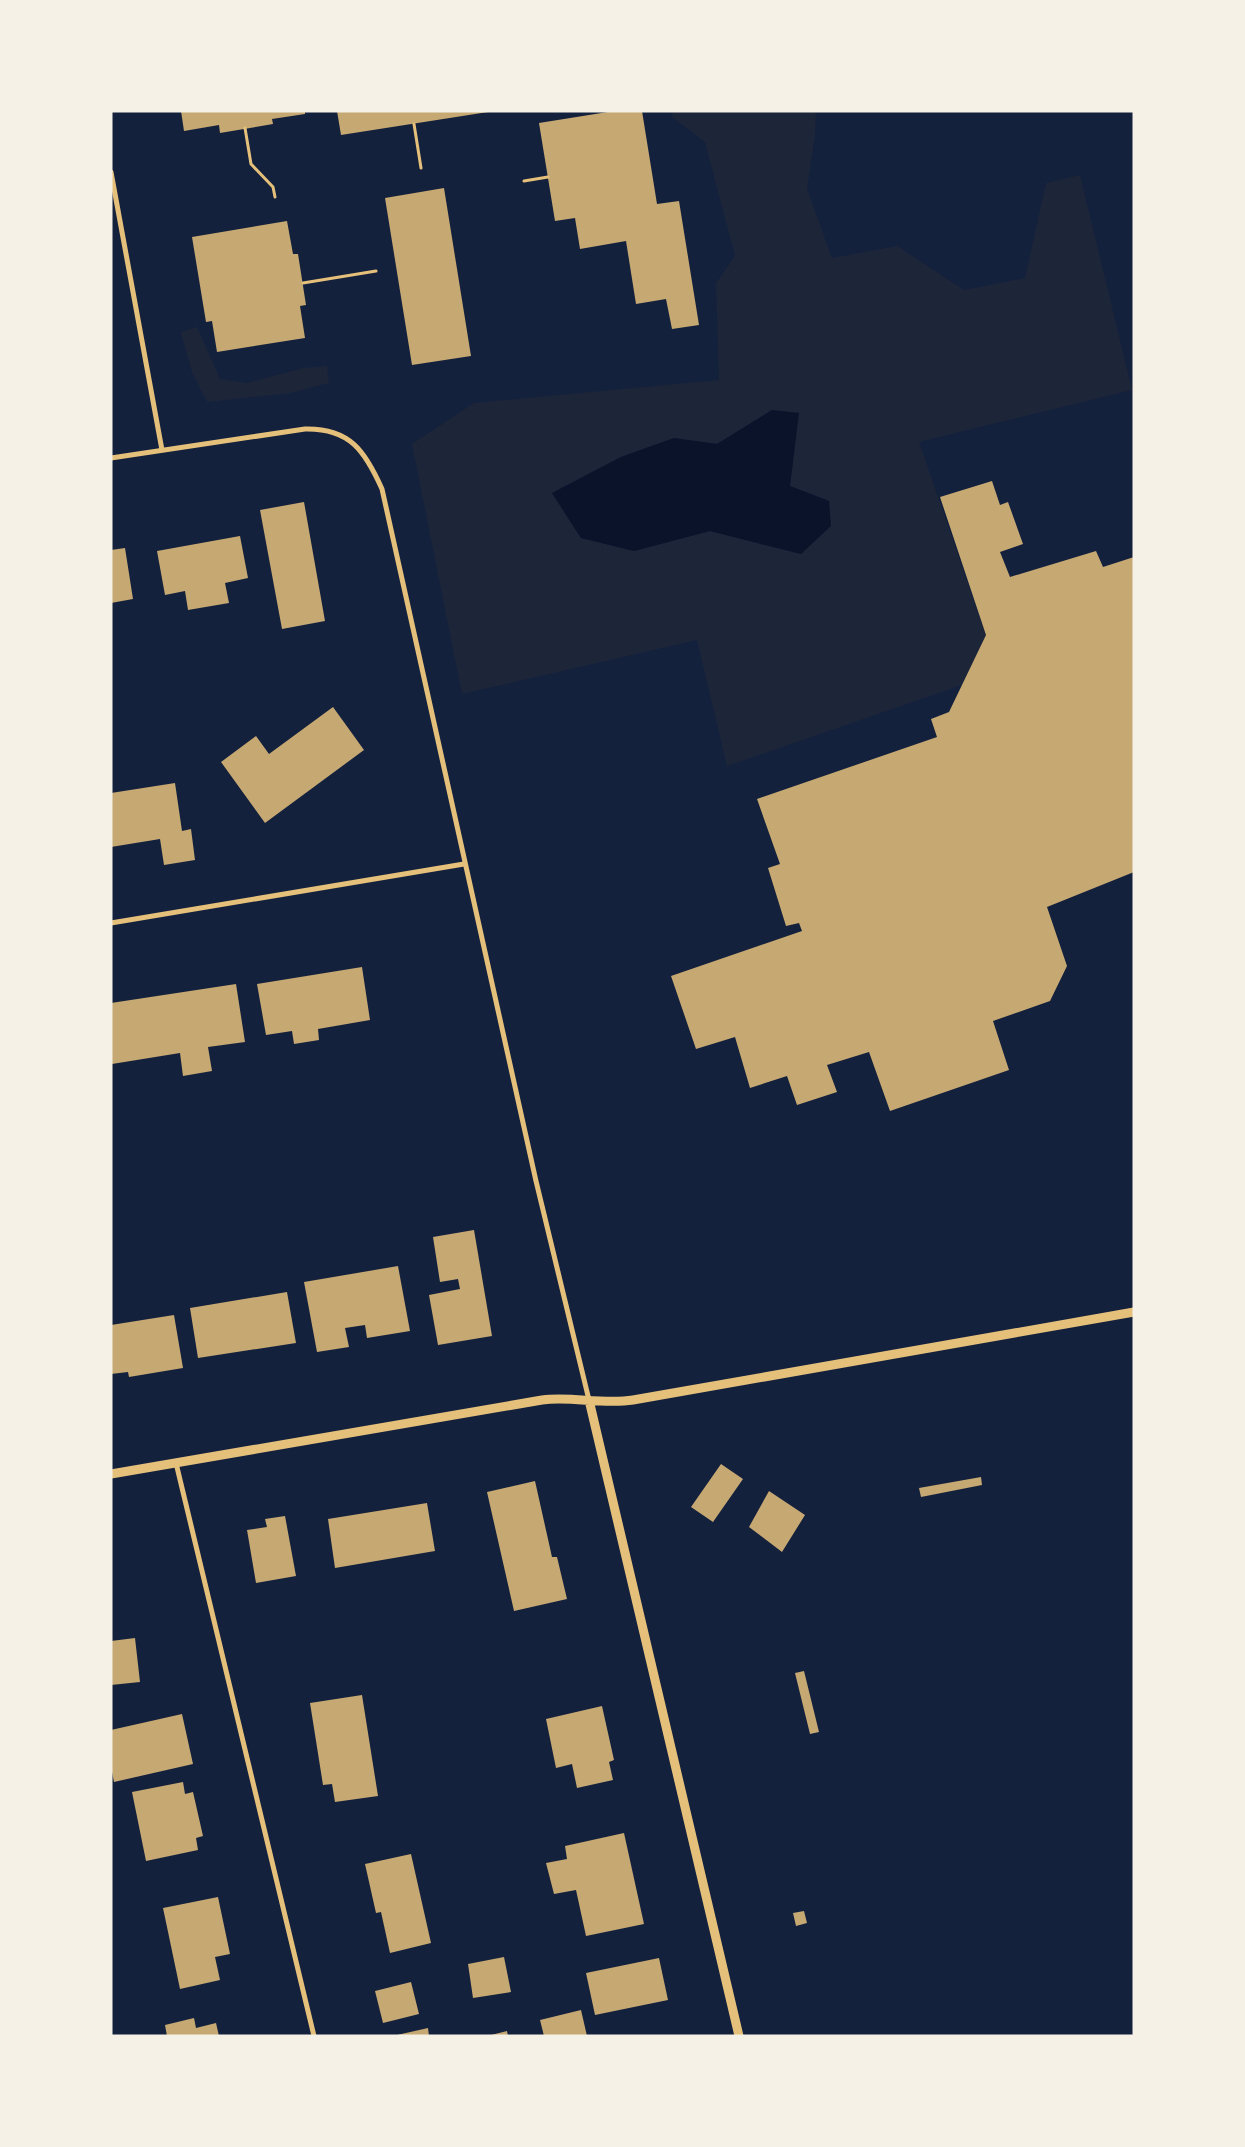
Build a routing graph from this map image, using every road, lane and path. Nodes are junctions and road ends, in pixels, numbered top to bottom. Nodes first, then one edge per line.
1 (414, 124) dead end
2 (245, 128) dead end
3 (421, 168) dead end
4 (111, 172) edge
5 (548, 177) dead end
6 (524, 181) dead end
7 (275, 197) dead end
8 (376, 271) dead end
9 (303, 283) dead end
10 (162, 450) junction
11 (111, 458) edge
12 (464, 864) junction
13 (111, 923) edge
14 (1134, 1312) edge
15 (589, 1400) junction
16 (176, 1463) junction
17 (111, 1474) edge
18 (314, 2036) edge
19 (739, 2036) edge

1 - 3 path
2 - 7 path
4 - 10 street
5 - 6 path
8 - 9 path
10 - 11 street
10 - 12 street
12 - 13 street
12 - 15 street
14 - 15 street
15 - 16 street
15 - 19 street
16 - 17 street
16 - 18 street

